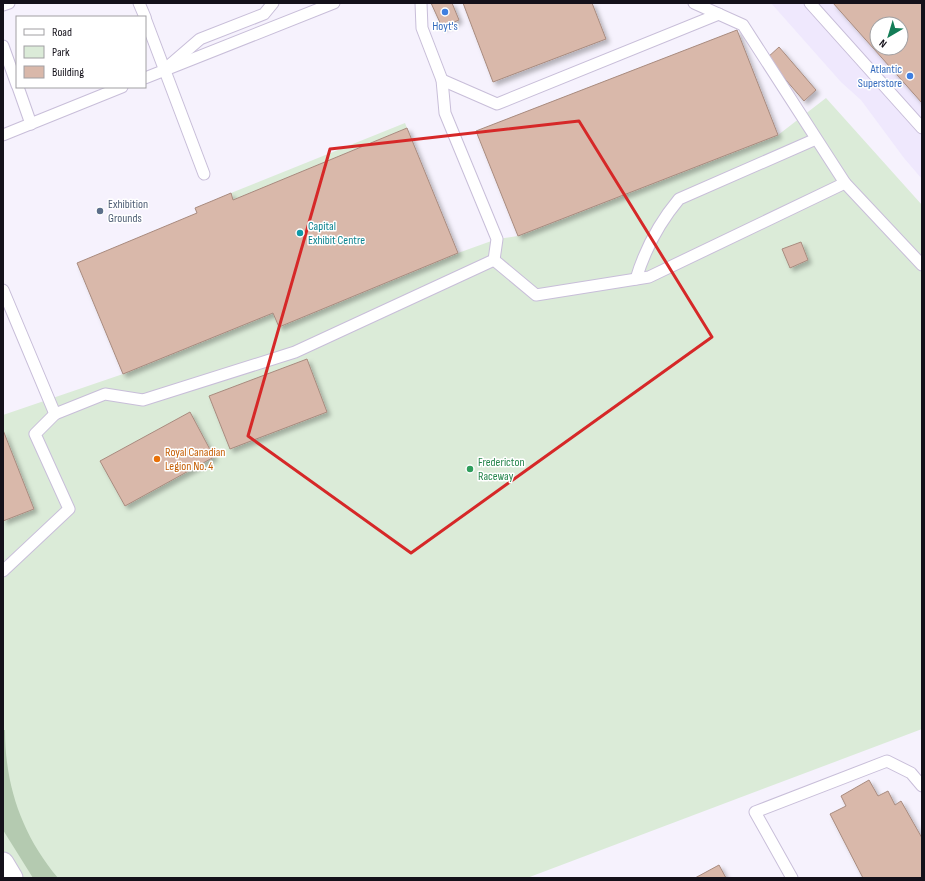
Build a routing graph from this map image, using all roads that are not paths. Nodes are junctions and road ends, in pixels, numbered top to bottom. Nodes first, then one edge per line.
1 (9, 3) edge
2 (139, 3) edge
3 (273, 3) edge
4 (334, 3) edge
5 (421, 3) edge
6 (694, 3) edge
7 (810, 3) edge
8 (3, 5) edge
9 (719, 14) junction
10 (144, 16) edge
11 (146, 21) edge
12 (3, 46) edge
13 (164, 70) junction
14 (146, 78) edge
15 (442, 80) junction
16 (16, 83) edge
17 (18, 88) edge
18 (120, 88) edge
19 (31, 124) junction
20 (922, 128) edge
21 (3, 135) edge
22 (816, 139) junction
23 (204, 174) dead end
24 (845, 183) junction
25 (494, 260) junction
26 (922, 265) edge
27 (636, 279) junction
28 (3, 290) edge
29 (55, 414) junction
30 (3, 571) edge
31 (922, 786) edge
32 (3, 863) edge
33 (12, 878) edge
34 (792, 878) edge

1 - 8 lane
2 - 10 lane
3 - 13 lane
4 - 13 lane
5 - 15 lane
6 - 9 lane
7 - 20 lane
9 - 15 lane
9 - 22 lane
11 - 13 lane
12 - 16 lane
13 - 14 lane
13 - 23 lane
15 - 25 lane
17 - 19 lane
18 - 19 lane
19 - 21 lane
22 - 24 lane
22 - 27 lane
24 - 26 lane
24 - 27 lane
25 - 27 lane
25 - 29 lane
28 - 29 lane
29 - 30 lane
31 - 34 lane
32 - 33 street

